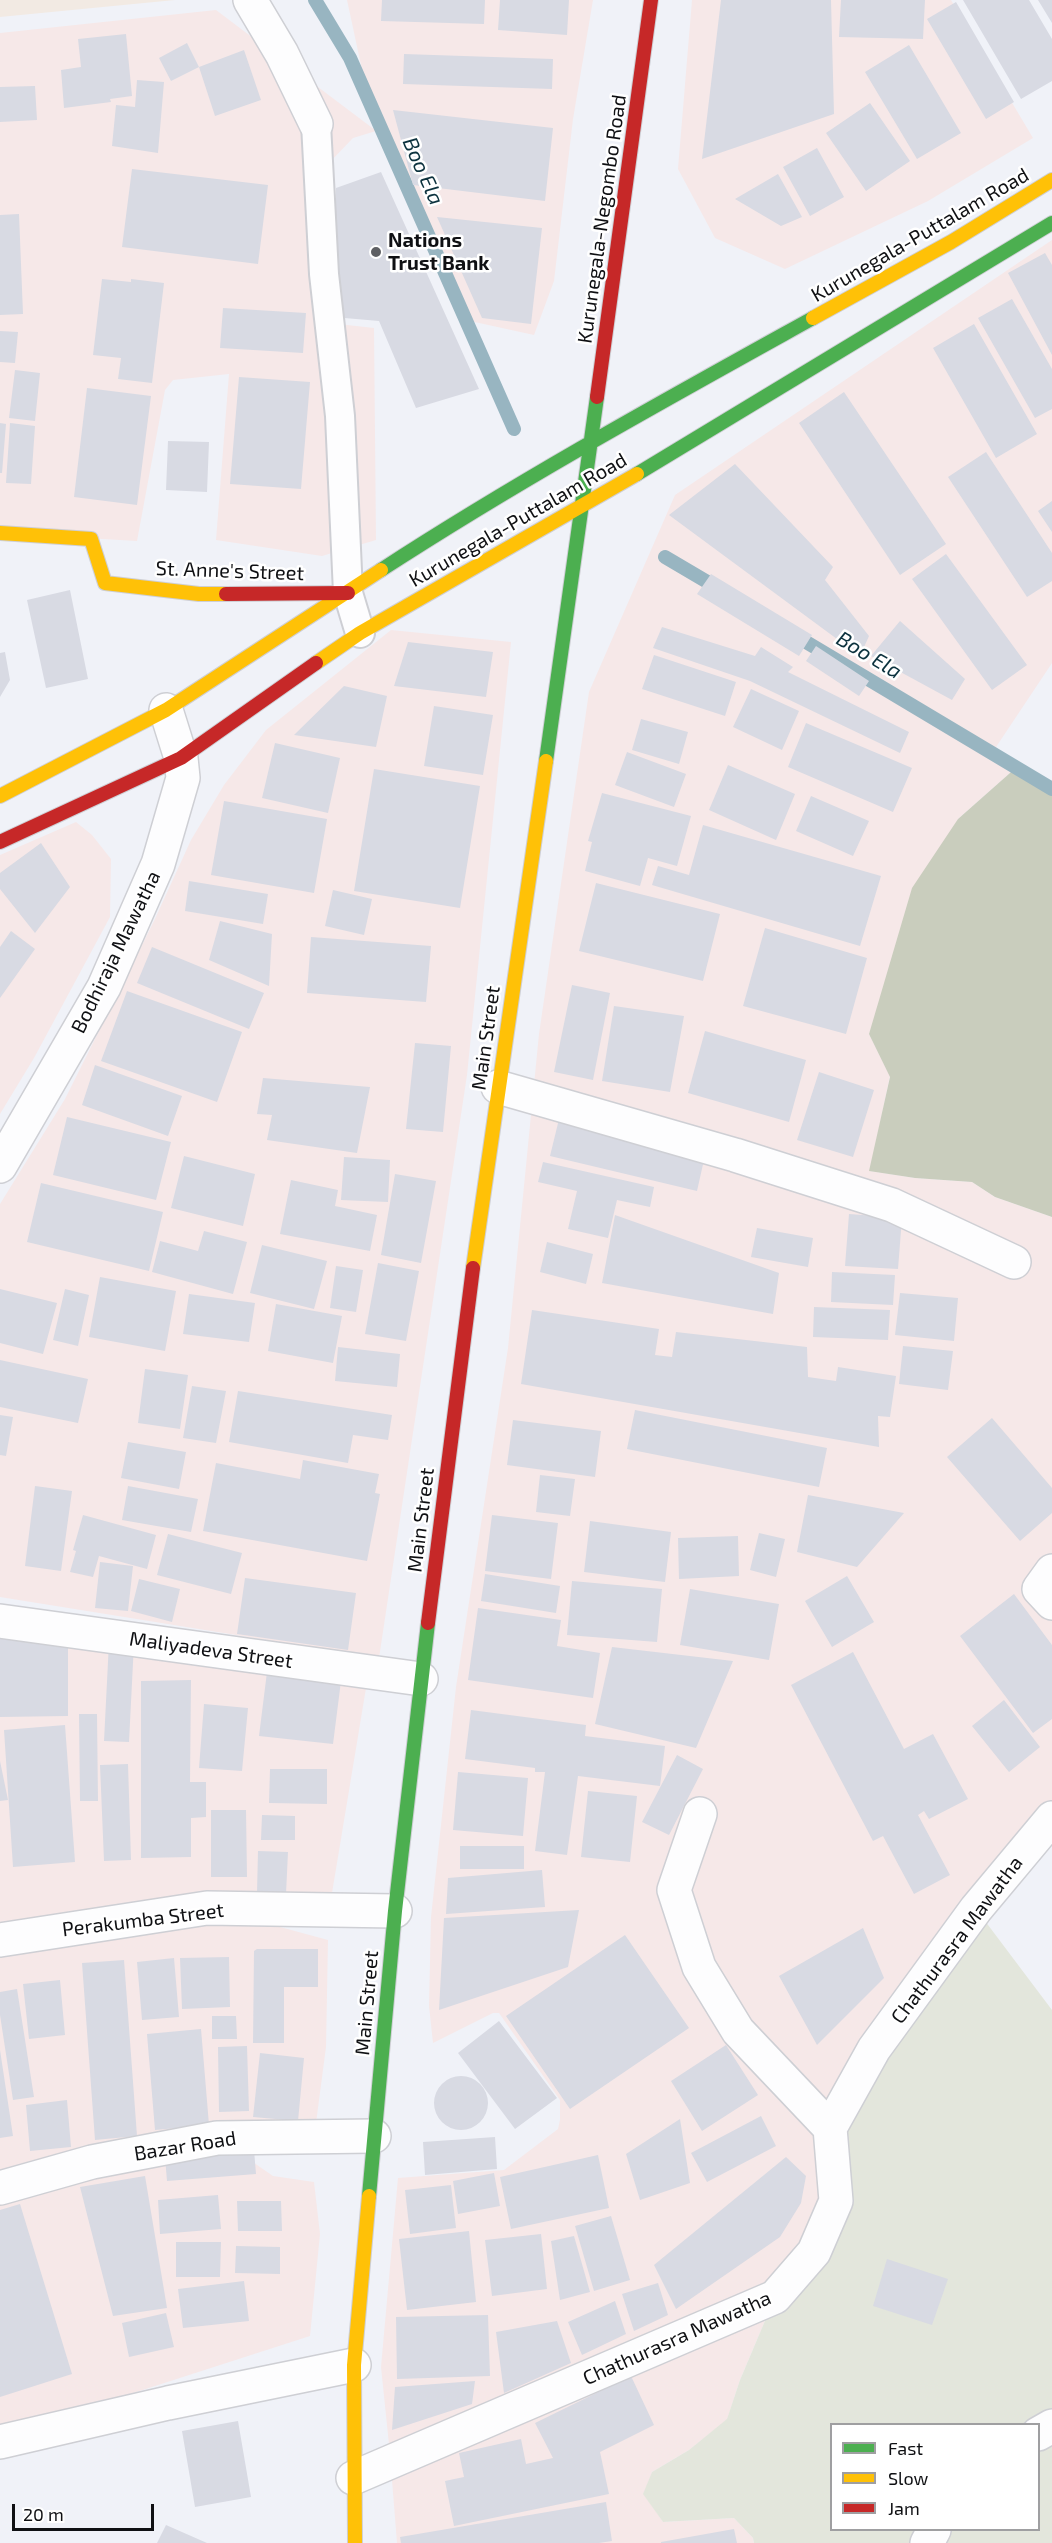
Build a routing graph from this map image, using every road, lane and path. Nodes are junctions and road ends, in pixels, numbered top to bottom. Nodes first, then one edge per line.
1 (250, 0) edge
2 (651, 0) edge
3 (316, 124) joint
4 (1052, 180) edge
5 (1052, 223) edge
6 (590, 442) junction
7 (582, 507) junction
8 (0, 533) edge
9 (348, 593) junction
10 (360, 633) junction
11 (166, 710) junction
12 (181, 758) junction
13 (0, 796) edge
14 (0, 842) edge
15 (498, 1087) junction
16 (0, 1166) edge
17 (1014, 1262) dead end
18 (1052, 1571) edge
19 (1052, 1603) edge
20 (0, 1621) edge
21 (421, 1679) junction
22 (700, 1814) dead end
23 (1052, 1818) edge
24 (395, 1911) junction
25 (0, 1940) edge
26 (830, 2128) junction
27 (374, 2136) junction
28 (0, 2188) edge
29 (354, 2365) junction
30 (0, 2442) edge
31 (353, 2478) junction
32 (355, 2543) edge

1 - 3 street
2 - 6 main road, Kurunegala-Negombo Road
3 - 9 lane
4 - 6 main road, Kurunegala-Puttalam Road
5 - 7 main road, Kurunegala-Puttalam Road
6 - 7 main road, Kurunegala-Negombo Road
6 - 9 main road, Kurunegala-Puttalam Road
7 - 10 main road, Kurunegala-Puttalam Road
7 - 15 main road, Main Street
8 - 9 main road, St. Anne's Street
9 - 10 lane
9 - 11 main road, Kurunegala-Puttalam Road
10 - 12 main road, Kurunegala-Puttalam Road
11 - 12 street, Bodhiraja Mawatha
11 - 13 main road, Kurunegala-Puttalam Road
12 - 14 main road, Kurunegala-Puttalam Road
12 - 16 street, Bodhiraja Mawatha
15 - 17 street
15 - 21 main road, Main Street
18 - 19 street
20 - 21 street, Maliyadeva Street
21 - 24 main road, Main Street
22 - 26 street
23 - 26 street, Chathurasra Mawatha
24 - 25 street, Perakumba Street
24 - 27 main road, Main Street
26 - 31 street, Chathurasra Mawatha
27 - 28 street, Bazar Road
27 - 29 main road, Main Street
29 - 30 street
29 - 31 main road, Main Street
31 - 32 main road, Main Street

